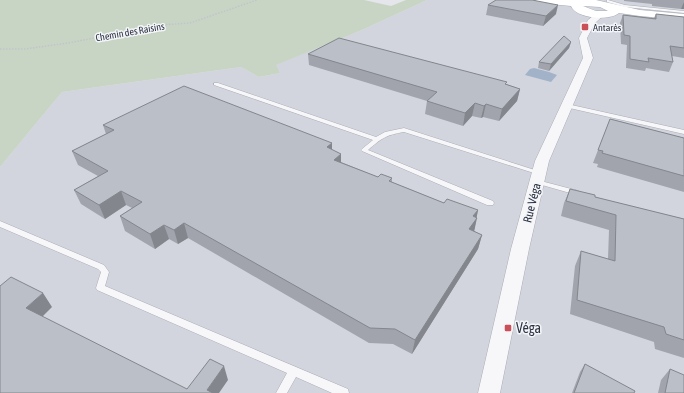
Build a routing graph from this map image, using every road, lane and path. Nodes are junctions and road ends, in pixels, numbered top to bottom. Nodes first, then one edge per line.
1 (257, 0) edge
2 (540, 0) edge
3 (596, 7) edge
4 (683, 14) edge
5 (0, 49) edge
6 (216, 84) dead end
7 (567, 106) junction
8 (684, 132) edge
9 (377, 139) junction
10 (538, 177) junction
11 (586, 195) edge
12 (490, 203) dead end
13 (0, 224) edge
14 (294, 372) junction
15 (281, 393) edge
16 (344, 393) edge
17 (489, 393) edge

1 - 5 path, Chemin des Raisins
2 - 3 main road
3 - 4 lane
3 - 4 main road
3 - 7 street, Rue Véga
6 - 9 lane
7 - 8 lane
7 - 10 street, Rue Véga
9 - 10 lane
9 - 12 lane
10 - 11 lane
10 - 17 street, Rue Véga
13 - 14 lane
14 - 15 lane
14 - 16 lane

